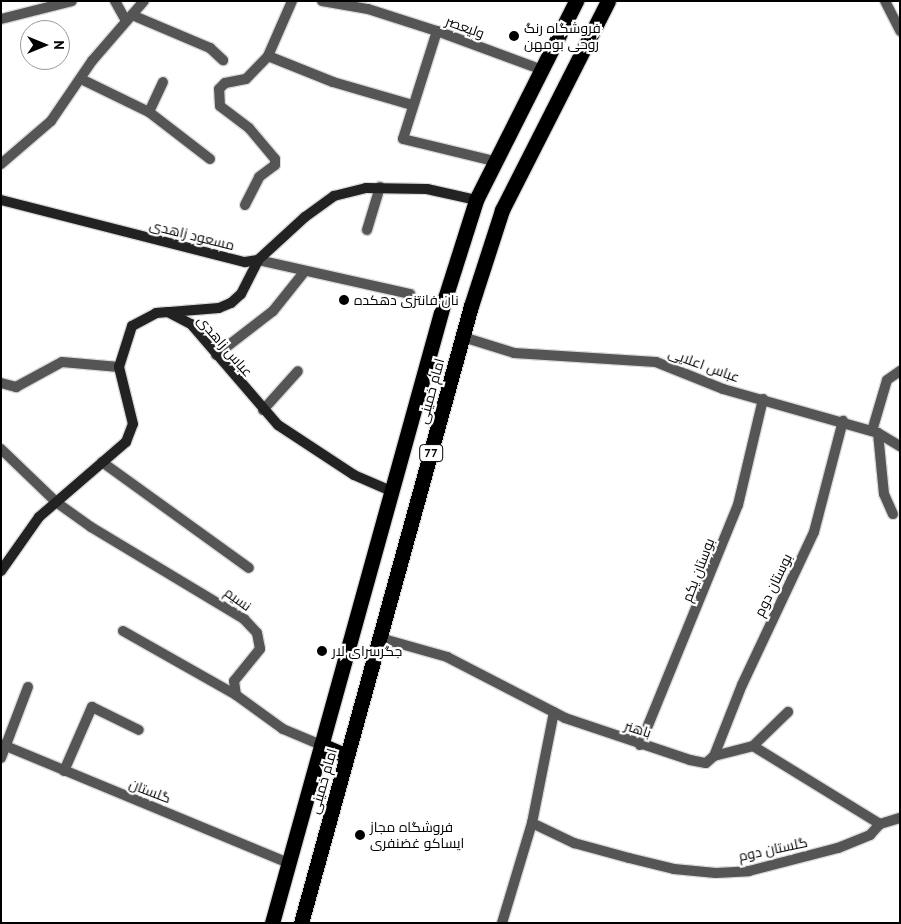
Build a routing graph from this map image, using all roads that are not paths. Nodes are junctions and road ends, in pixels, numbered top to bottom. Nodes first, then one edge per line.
1 (72, 1) edge
2 (115, 1) edge
3 (144, 1) edge
4 (292, 1) edge
5 (322, 1) edge
6 (576, 1) edge
7 (608, 1) edge
8 (885, 1) edge
9 (129, 18) junction
10 (1, 19) edge
11 (437, 31) junction
12 (900, 31) edge
13 (268, 56) junction
14 (223, 60) dead end
15 (540, 69) junction
16 (81, 78) junction
17 (163, 82) dead end
18 (412, 105) junction
19 (149, 112) junction
20 (210, 159) dead end
21 (494, 161) junction
22 (2, 162) edge
23 (380, 187) junction
24 (1, 200) edge
25 (476, 200) junction
26 (245, 205) dead end
27 (367, 230) dead end
28 (258, 260) junction
29 (305, 271) junction
30 (410, 294) dead end
31 (168, 312) junction
32 (463, 337) junction
33 (216, 355) junction
34 (119, 367) junction
35 (298, 371) dead end
36 (900, 371) edge
37 (1, 383) edge
38 (763, 399) junction
39 (263, 410) junction
40 (844, 421) junction
41 (875, 432) junction
42 (900, 446) edge
43 (1, 449) edge
44 (102, 462) junction
45 (391, 491) junction
46 (56, 502) junction
47 (893, 514) dead end
48 (249, 568) dead end
49 (1, 570) edge
50 (123, 630) dead end
51 (380, 638) junction
52 (28, 687) dead end
53 (236, 696) junction
54 (554, 712) junction
55 (788, 712) dead end
56 (139, 730) dead end
57 (4, 745) edge
58 (321, 745) junction
59 (640, 745) junction
60 (752, 746) junction
61 (347, 756) junction
62 (714, 756) junction
63 (1, 758) edge
64 (64, 772) junction
65 (900, 818) edge
66 (532, 823) junction
67 (880, 824) junction
68 (289, 863) junction
69 (272, 923) edge
70 (301, 923) edge
71 (502, 923) edge

1 - 10 street
2 - 9 street
3 - 9 street
4 - 13 street
5 - 11 street, ولیعصر
6 - 15 highway, امام خمینی / 77
7 - 32 highway, امام خمینی / 77
8 - 12 street
9 - 14 street
9 - 16 street
11 - 15 street, ولیعصر
11 - 18 street
13 - 18 street
13 - 26 street
15 - 21 highway, امام خمینی / 77
16 - 19 street
16 - 22 street
17 - 19 street
18 - 21 street
19 - 20 street
21 - 25 highway, امام خمینی / 77
23 - 25 street
23 - 27 street
23 - 28 street
24 - 28 street, مسعود زاهدی
25 - 45 highway, امام خمینی / 77
28 - 29 street
28 - 31 street
29 - 30 street
29 - 33 street
31 - 33 street, عباس زاهدی
31 - 34 street
32 - 38 street, عباس اعلایی
32 - 51 highway, امام خمینی / 77
33 - 39 street, عباس زاهدی
34 - 37 street
34 - 44 street
35 - 39 street
36 - 41 street
38 - 40 street, عباس اعلایی
38 - 59 street, بوستان یکم
39 - 45 street, عباس زاهدی
40 - 41 street, عباس اعلایی
40 - 62 street, بوستان دوم
41 - 42 street, عباس اعلایی
41 - 47 street
43 - 46 street, نسیم
44 - 46 street
44 - 48 street
45 - 58 highway, امام خمینی / 77
46 - 49 street
46 - 53 street, نسیم
50 - 53 street
51 - 54 street, باهنر
51 - 61 highway, امام خمینی / 77
52 - 57 street
53 - 58 street
54 - 59 street, باهنر
54 - 66 street
55 - 60 street
56 - 64 street
57 - 63 street
57 - 64 street, گلستان
58 - 61 highway
58 - 68 highway, امام خمینی / 77
59 - 62 street, باهنر
60 - 62 street, باهنر
60 - 67 street
61 - 70 highway, امام خمینی / 77
64 - 68 street, گلستان
65 - 67 street, گلستان دوم
66 - 67 street, گلستان دوم
66 - 71 street
68 - 69 highway, امام خمینی / 77

